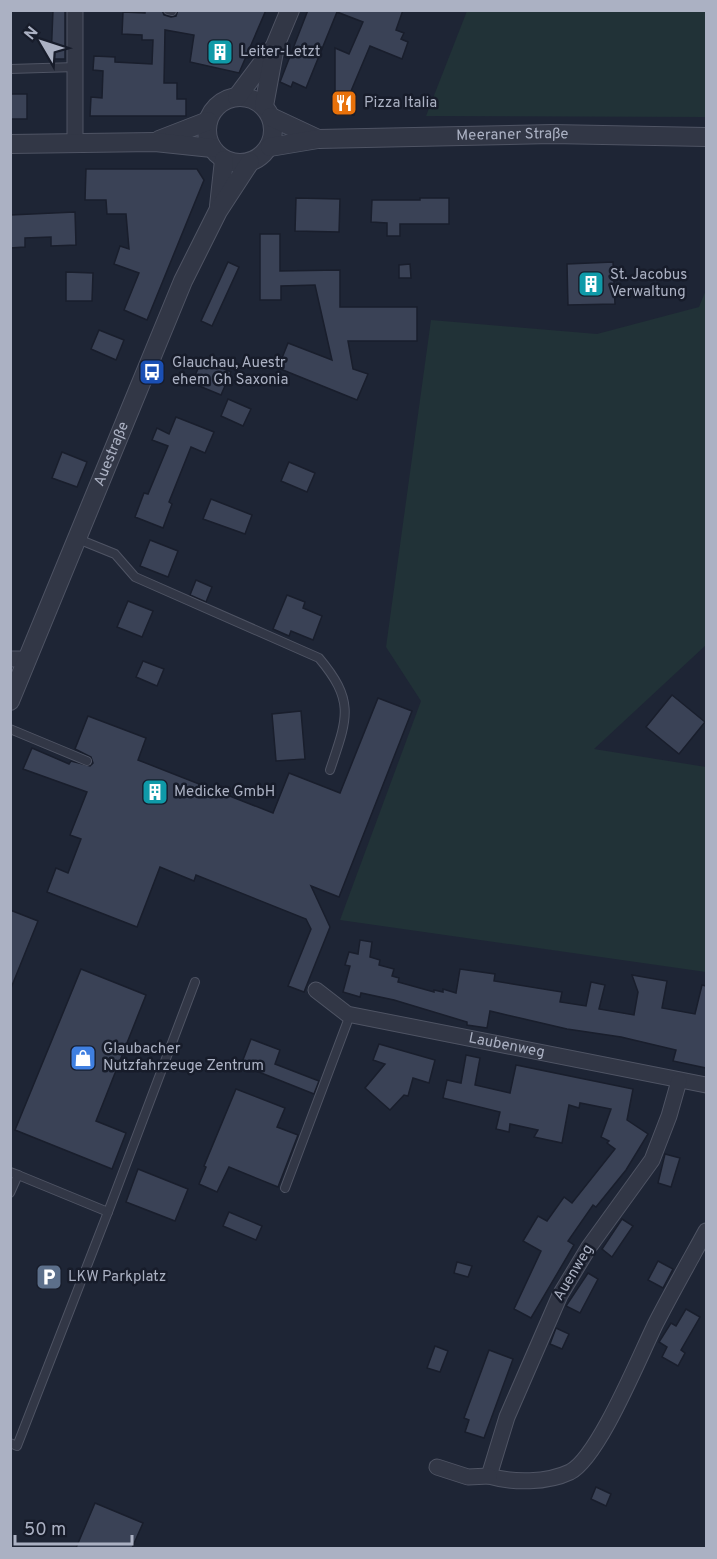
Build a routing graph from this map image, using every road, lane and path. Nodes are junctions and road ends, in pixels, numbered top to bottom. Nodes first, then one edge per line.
1 (75, 10) edge
2 (168, 10) edge
3 (290, 10) edge
4 (172, 11) edge
5 (275, 46) junction
6 (76, 67) junction
7 (10, 69) edge
8 (237, 97) junction
9 (268, 112) junction
10 (208, 121) junction
11 (706, 137) edge
12 (318, 139) junction
13 (155, 142) junction
14 (10, 144) edge
15 (75, 144) junction
16 (270, 147) junction
17 (218, 154) junction
18 (250, 162) junction
19 (218, 211) junction
20 (76, 538) junction
21 (19, 659) edge
22 (10, 701) edge
23 (10, 729) edge
24 (87, 761) dead end
25 (330, 770) dead end
26 (195, 982) dead end
27 (316, 990) dead end
28 (350, 1015) junction
29 (679, 1081) junction
30 (706, 1085) edge
31 (14, 1173) edge
32 (285, 1188) dead end
33 (10, 1193) edge
34 (108, 1212) junction
35 (706, 1232) edge
36 (10, 1443) edge
37 (437, 1467) dead end
38 (489, 1476) junction

1 - 6 street
2 - 4 lane
3 - 5 street
5 - 8 street
5 - 9 street
6 - 7 lane
6 - 15 street
8 - 9 street
8 - 10 street
9 - 12 street, Meeraner Straße
9 - 16 street
10 - 13 street
10 - 17 street
11 - 12 street, Meeraner Straße
12 - 16 street, Meeraner Straße
13 - 15 street
13 - 17 street
14 - 15 street
16 - 18 street
17 - 18 street
17 - 19 street, Auestraße
18 - 19 street, Auestraße
19 - 20 street, Auestraße
20 - 21 street, Auestraße
20 - 25 lane
21 - 22 street, Auestraße
23 - 24 lane
26 - 34 lane
27 - 28 street, Laubenweg
28 - 29 street, Laubenweg
28 - 32 lane
29 - 30 street, Laubenweg
29 - 38 street, Auenweg
31 - 33 lane
31 - 34 lane
34 - 36 lane
35 - 38 street
37 - 38 street

